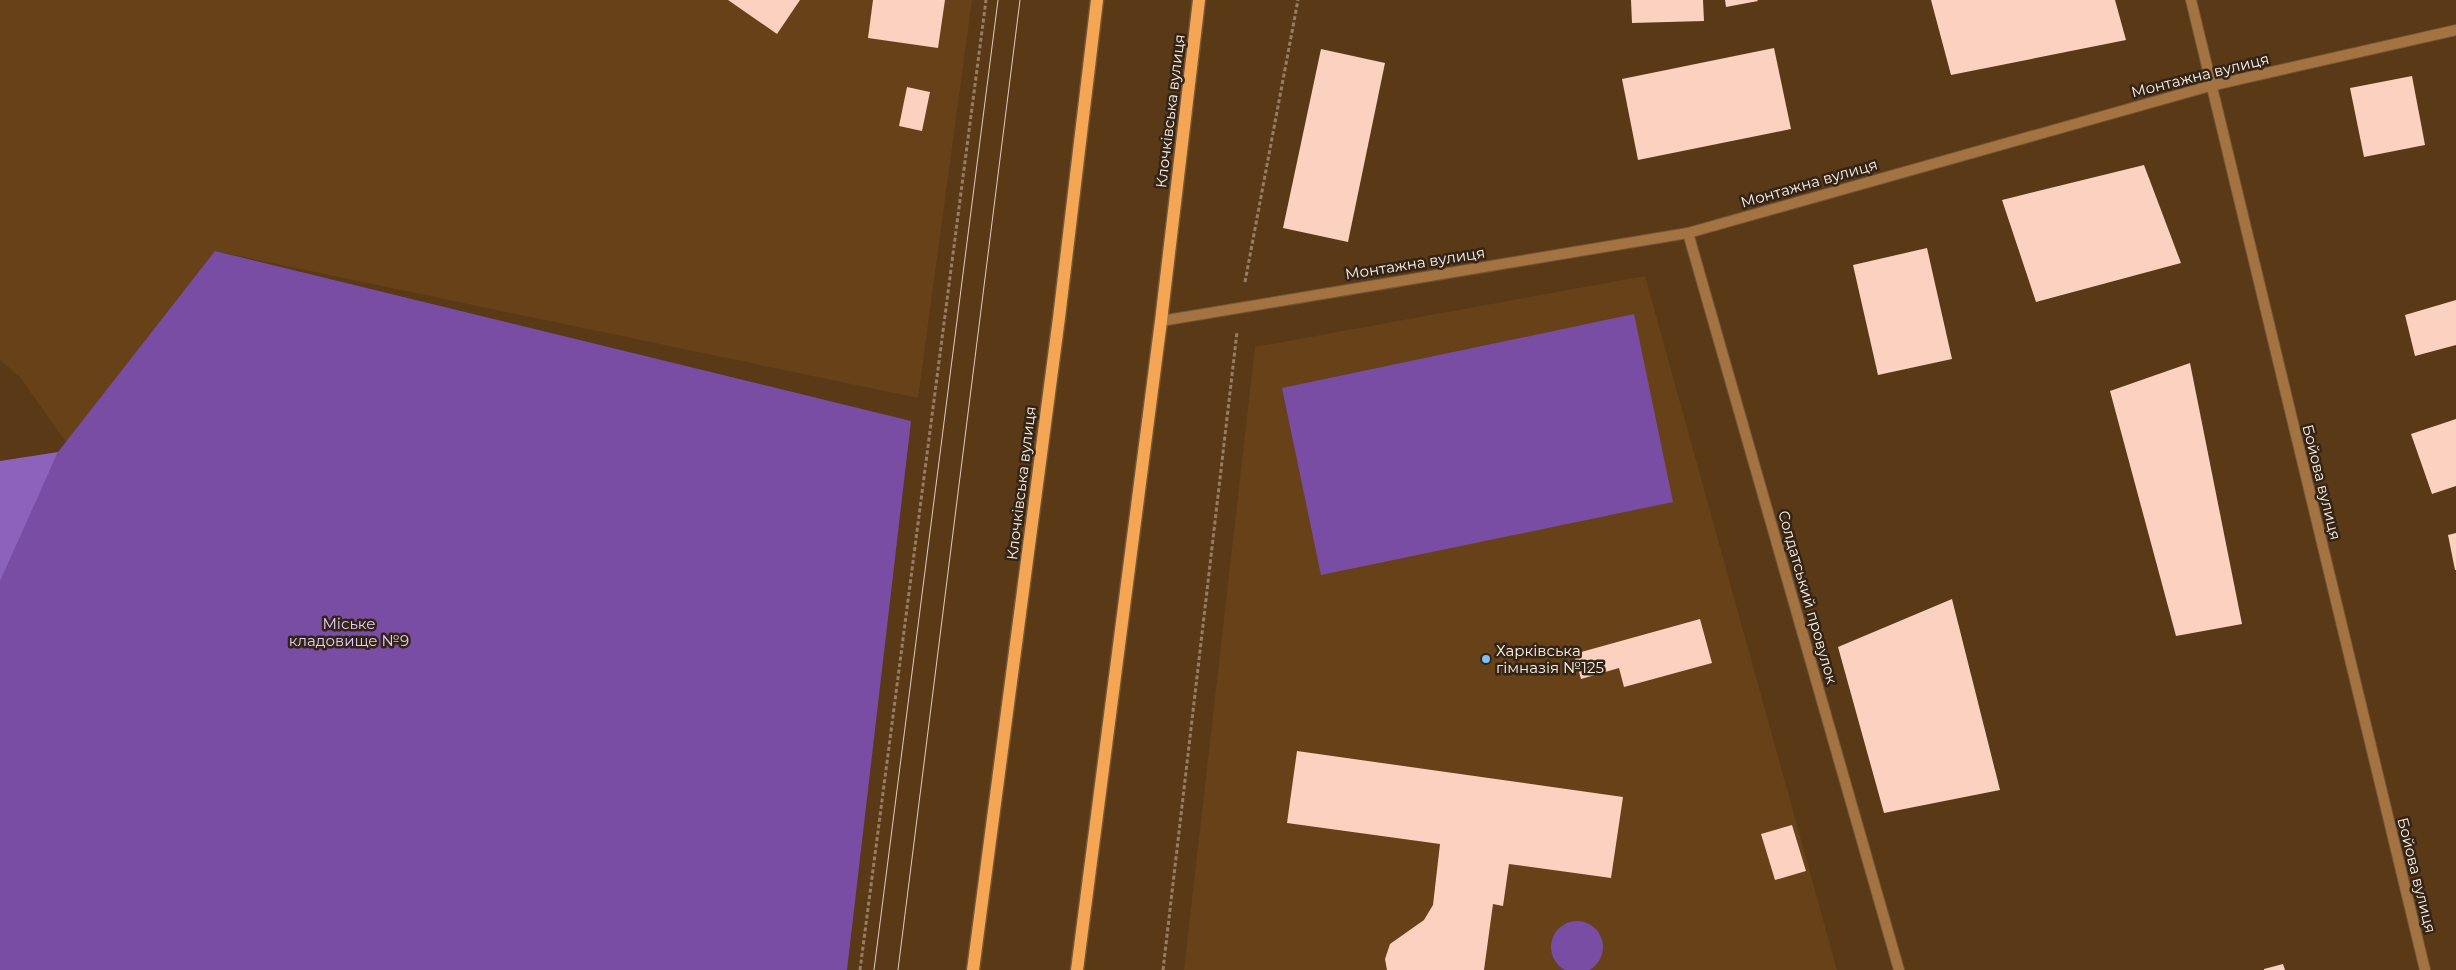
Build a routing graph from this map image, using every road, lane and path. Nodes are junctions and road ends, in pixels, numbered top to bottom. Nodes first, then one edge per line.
1 (986, 0) edge
2 (1097, 0) edge
3 (1200, 0) edge
4 (1298, 0) edge
5 (2191, 0) edge
6 (2456, 30) edge
7 (2210, 86) junction
8 (1688, 233) junction
9 (1240, 307) junction
10 (1161, 320) junction
11 (860, 970) edge
12 (973, 970) edge
13 (1077, 970) edge
14 (1163, 970) edge
15 (1899, 970) edge
16 (2425, 970) edge

1 - 11 path
2 - 12 main road, Клочківська вулиця
3 - 10 main road, Клочківська вулиця
4 - 9 path
5 - 7 street, Бойова вулиця
6 - 7 street, Монтажна вулиця
7 - 8 street, Монтажна вулиця
7 - 16 street, Бойова вулиця
8 - 9 street, Монтажна вулиця
8 - 15 street, Солдатський провулок
9 - 10 street, Монтажна вулиця
9 - 14 path
10 - 13 main road, Клочківська вулиця

